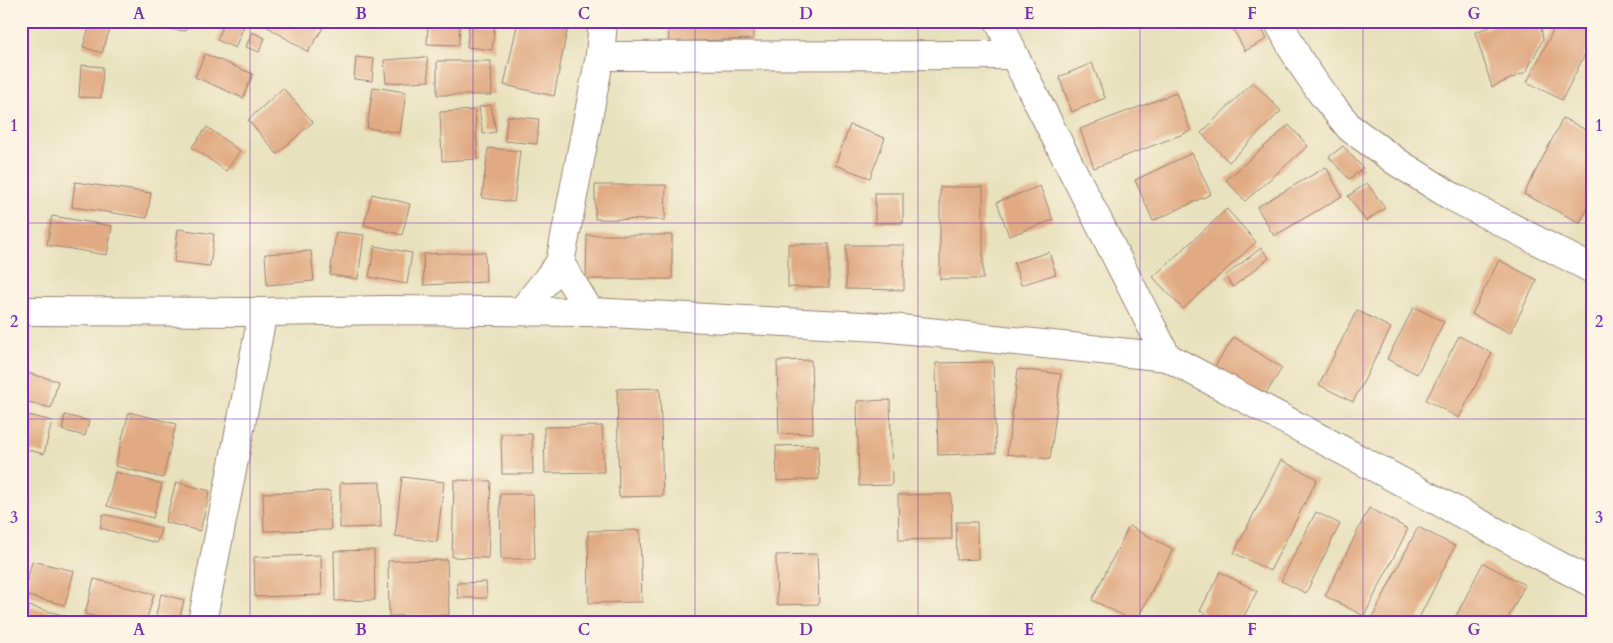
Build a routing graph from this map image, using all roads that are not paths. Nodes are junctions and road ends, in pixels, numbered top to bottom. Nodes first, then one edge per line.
1 (604, 21) edge
2 (999, 21) edge
3 (1278, 21) edge
4 (1014, 55) junction
5 (600, 56) junction
6 (560, 263) junction
7 (1592, 269) edge
8 (21, 311) edge
9 (522, 311) junction
10 (262, 312) junction
11 (590, 312) junction
12 (1168, 357) junction
13 (1592, 583) edge
14 (202, 622) edge

1 - 5 street
2 - 4 street
3 - 7 street
4 - 5 street
4 - 12 street
5 - 6 street
6 - 9 street
6 - 11 street
8 - 10 street
9 - 10 street
9 - 11 street
10 - 14 street
11 - 12 street
12 - 13 street

